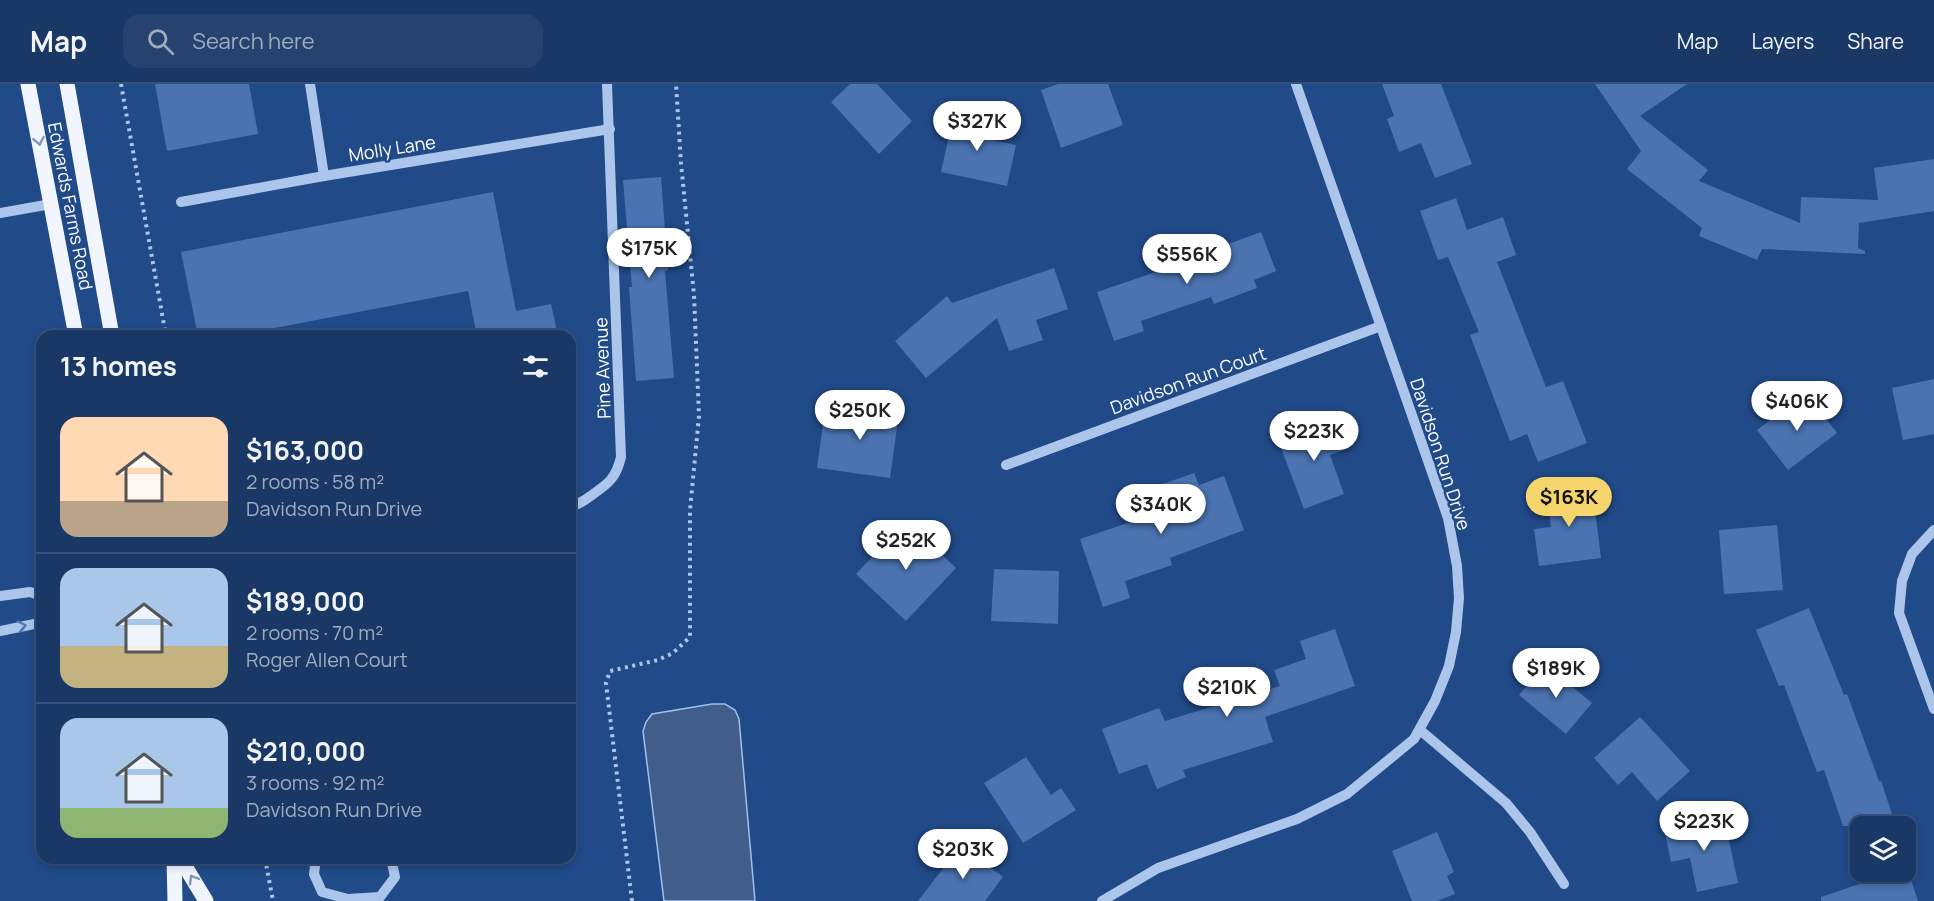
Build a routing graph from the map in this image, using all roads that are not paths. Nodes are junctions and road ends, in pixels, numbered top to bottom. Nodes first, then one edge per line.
1 (28, 84) edge
2 (67, 84) edge
3 (310, 84) edge
4 (607, 84) edge
5 (1296, 84) edge
6 (610, 129) junction
7 (324, 176) junction
8 (181, 202) dead end
9 (51, 204) junction
10 (0, 213) edge
11 (1381, 326) junction
12 (75, 330) edge
13 (111, 330) edge
14 (1006, 465) dead end
15 (576, 505) edge
16 (1934, 530) edge
17 (36, 594) edge
18 (0, 596) edge
19 (36, 624) edge
20 (0, 631) edge
21 (1934, 709) edge
22 (1420, 730) junction
23 (174, 864) edge
24 (184, 864) edge
25 (315, 864) edge
26 (393, 864) edge
27 (1564, 884) dead end
28 (175, 901) edge
29 (206, 901) edge
30 (1102, 901) edge

1 -> 9 main road, Edwards Farms Road
2 - 13 main road, Edwards Farms Road
3 - 7 street
4 - 6 street, Pine Avenue
5 - 11 street, Davidson Run Drive
6 - 7 street, Molly Lane
6 - 15 street, Pine Avenue
7 - 8 street, Molly Lane
9 - 10 street
9 - 12 main road, Edwards Farms Road
11 - 14 street, Davidson Run Court
11 - 22 street, Davidson Run Drive
16 - 21 street
17 - 18 street
20 -> 19 street
22 - 27 street
22 - 30 street, Davidson Run Drive
23 - 28 main road
29 -> 24 main road
25 - 26 street

